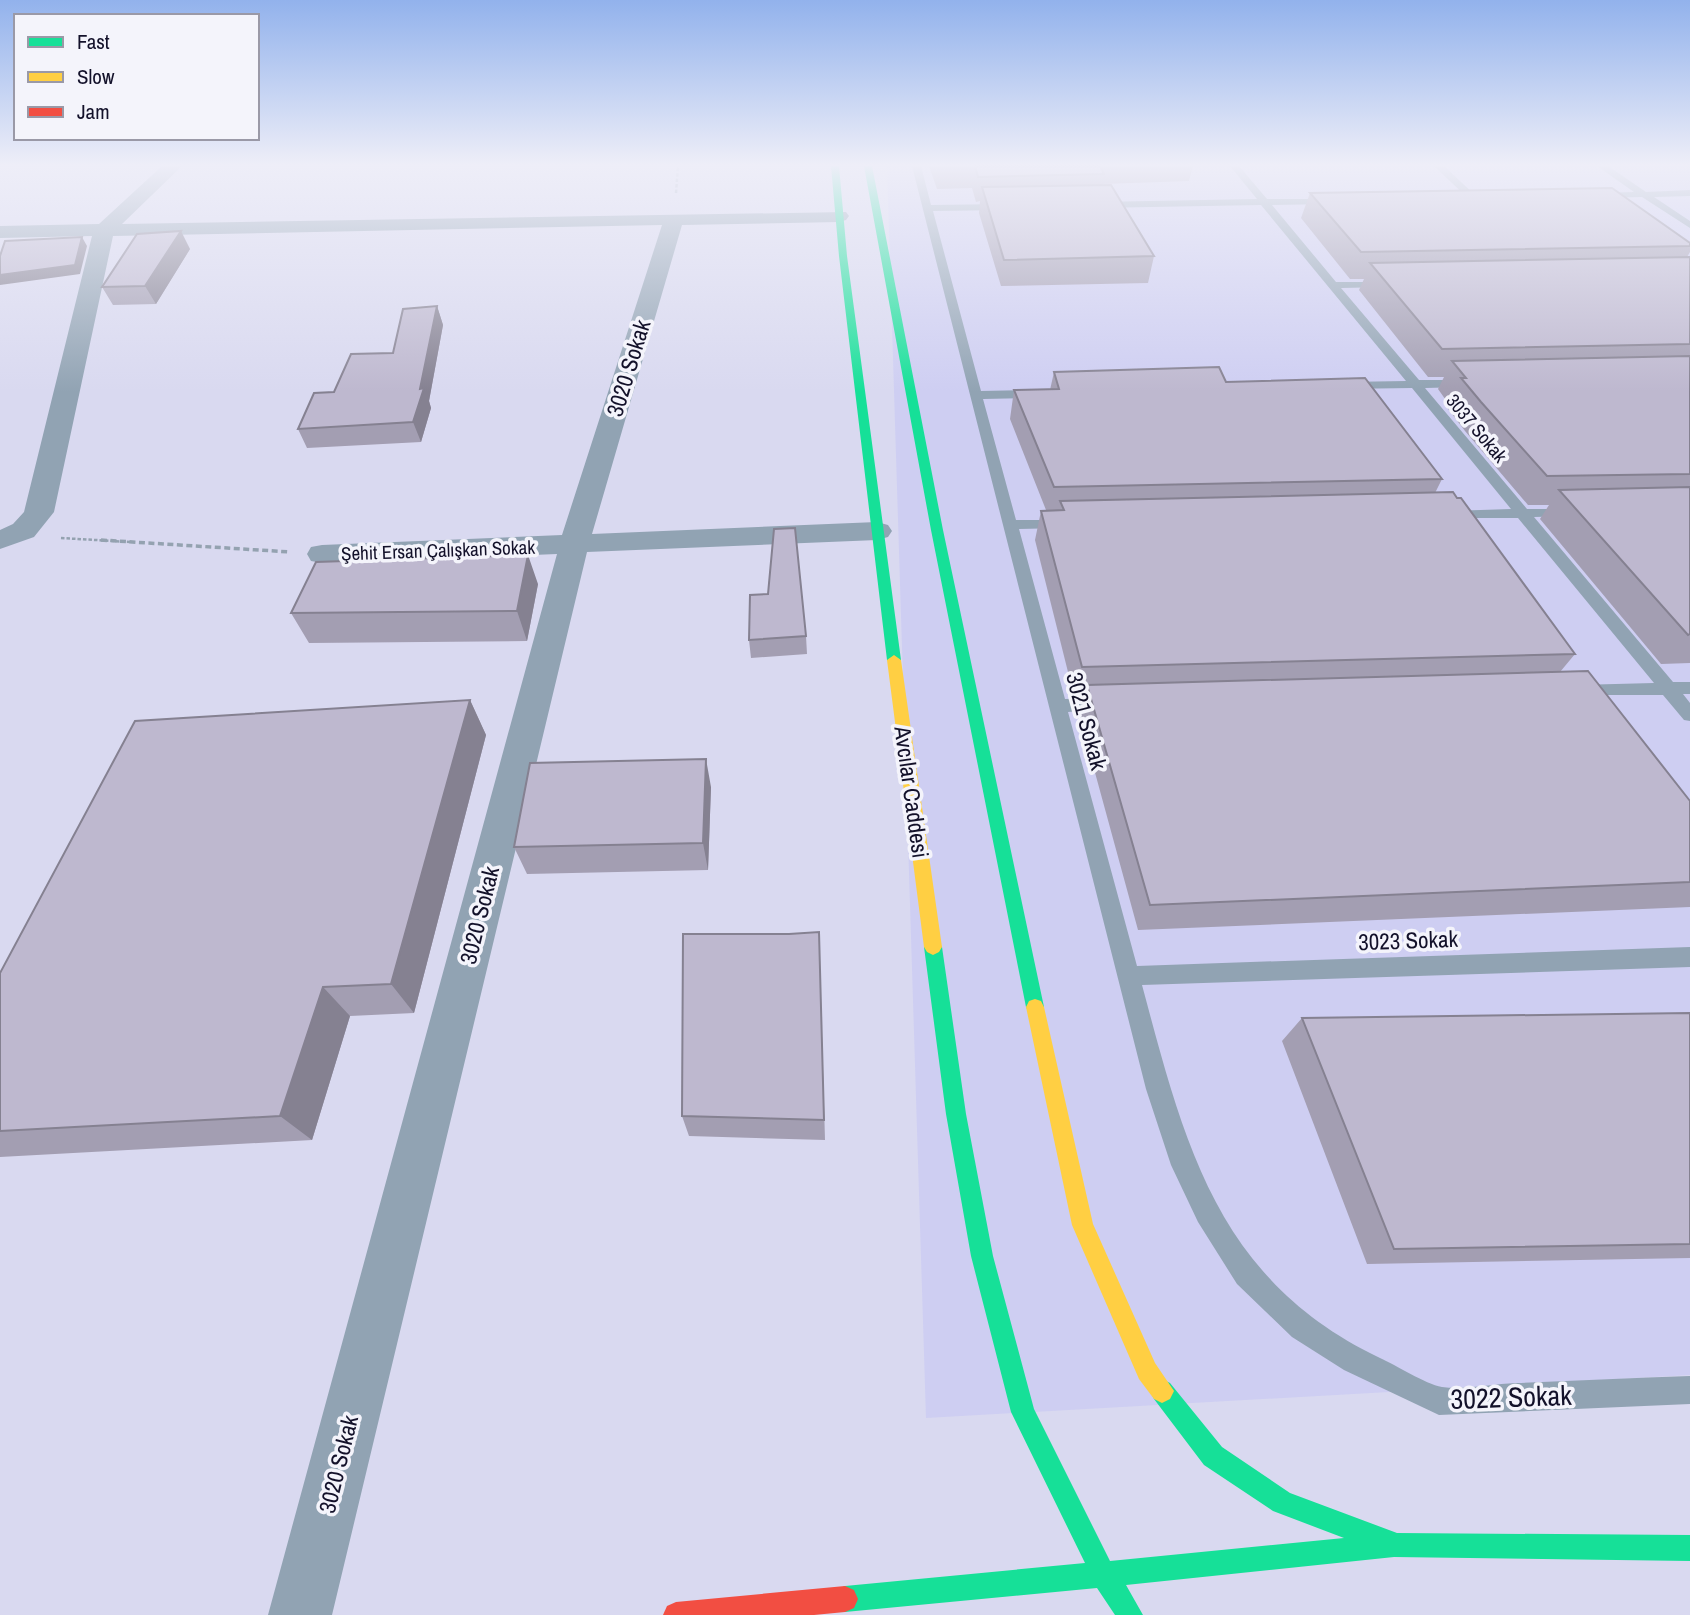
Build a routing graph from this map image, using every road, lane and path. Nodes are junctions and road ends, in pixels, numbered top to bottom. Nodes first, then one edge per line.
1 (101, 241) edge
2 (667, 241) edge
3 (842, 241) edge
4 (880, 241) edge
5 (936, 241) edge
6 (1296, 241) edge
7 (1401, 284) edge
8 (1333, 285) junction
9 (1484, 382) edge
10 (1415, 384) junction
11 (1333, 386) edge
12 (1058, 393) edge
13 (976, 395) junction
14 (1592, 511) edge
15 (1522, 513) junction
16 (1439, 515) edge
17 (1079, 524) edge
18 (1010, 526) junction
19 (877, 531) junction
20 (8, 538) edge
21 (574, 545) junction
22 (322, 554) joint
23 (1690, 688) edge
24 (1668, 689) junction
25 (1557, 692) edge
26 (1127, 704) edge
27 (1058, 706) junction
28 (1690, 715) edge
29 (1690, 957) edge
30 (1128, 975) junction
31 (1246, 1275) joint
32 (1690, 1390) edge
33 (1396, 1546) junction
34 (1690, 1548) edge
35 (1104, 1574) junction
36 (300, 1615) edge
37 (676, 1615) edge
38 (1130, 1615) edge

1 - 20 street
2 - 21 street, 3020 Sokak
3 - 19 main road, Avcılar Caddesi
4 - 33 main road
5 - 13 lane, 3021 Sokak
6 - 8 lane, 3037 Sokak
7 - 8 lane
8 - 10 lane, 3037 Sokak
9 - 10 lane
10 - 11 lane
10 - 15 lane, 3037 Sokak
12 - 13 lane
13 - 18 lane, 3021 Sokak
14 - 15 lane
15 - 16 lane
15 - 24 lane, 3037 Sokak
17 - 18 lane
18 - 27 lane, 3021 Sokak
19 - 21 street, Şehit Ersan Çalışkan Sokak
19 - 35 main road, Avcılar Caddesi
20 - 22 path, Şehit Ersan Çalışkan Sokak
21 - 22 street, Şehit Ersan Çalışkan Sokak
21 - 36 street, 3020 Sokak
23 - 24 lane
24 - 25 lane
24 - 28 lane, 3037 Sokak
26 - 27 lane
27 - 30 lane, 3021 Sokak
29 - 30 lane, 3023 Sokak
30 - 31 lane, 3021 Sokak
31 - 32 lane, 3022 Sokak
33 - 34 main road
33 - 35 main road
35 - 37 main road
35 - 38 main road, Avcılar Caddesi

